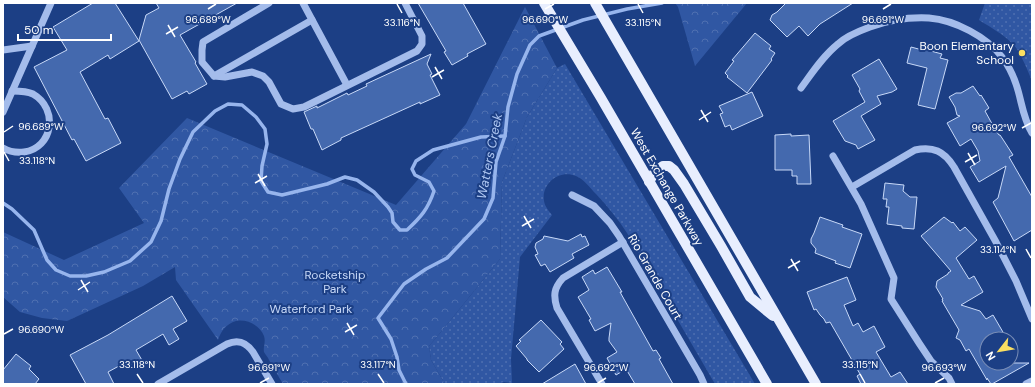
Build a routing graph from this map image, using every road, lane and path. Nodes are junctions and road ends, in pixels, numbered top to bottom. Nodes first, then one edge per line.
1 (51, 3) edge
2 (269, 3) edge
3 (303, 3) edge
4 (405, 3) edge
5 (544, 3) edge
6 (595, 3) edge
7 (312, 20) junction
8 (32, 46) junction
9 (3, 50) edge
10 (214, 76) junction
11 (347, 86) junction
12 (801, 88) dead end
13 (12, 91) junction
14 (3, 112) edge
15 (1032, 133) edge
16 (3, 148) edge
17 (833, 156) dead end
18 (649, 182) junction
19 (852, 187) junction
20 (572, 195) dead end
21 (623, 242) junction
22 (1032, 319) edge
23 (779, 321) junction
24 (1032, 381) edge
25 (158, 384) edge
26 (272, 384) edge
27 (602, 384) edge
28 (704, 384) edge
29 (767, 384) edge
30 (816, 384) edge
31 (952, 384) edge
32 (1026, 384) edge

1 - 8 street
2 - 10 street
3 - 7 street
4 - 11 street
5 - 18 main road, West Exchange Parkway
6 - 23 main road
7 - 10 street
7 - 11 street
8 - 9 street
8 - 13 street
10 - 11 street
12 - 15 street
13 - 14 street
13 - 16 street
17 - 19 street
18 - 23 main road
18 - 29 main road, West Exchange Parkway
19 - 22 street
19 - 31 street
20 - 21 street, Rio Grande Court
21 - 27 street
21 - 28 street, Rio Grande Court
23 - 30 main road
24 - 32 street
25 - 26 street

